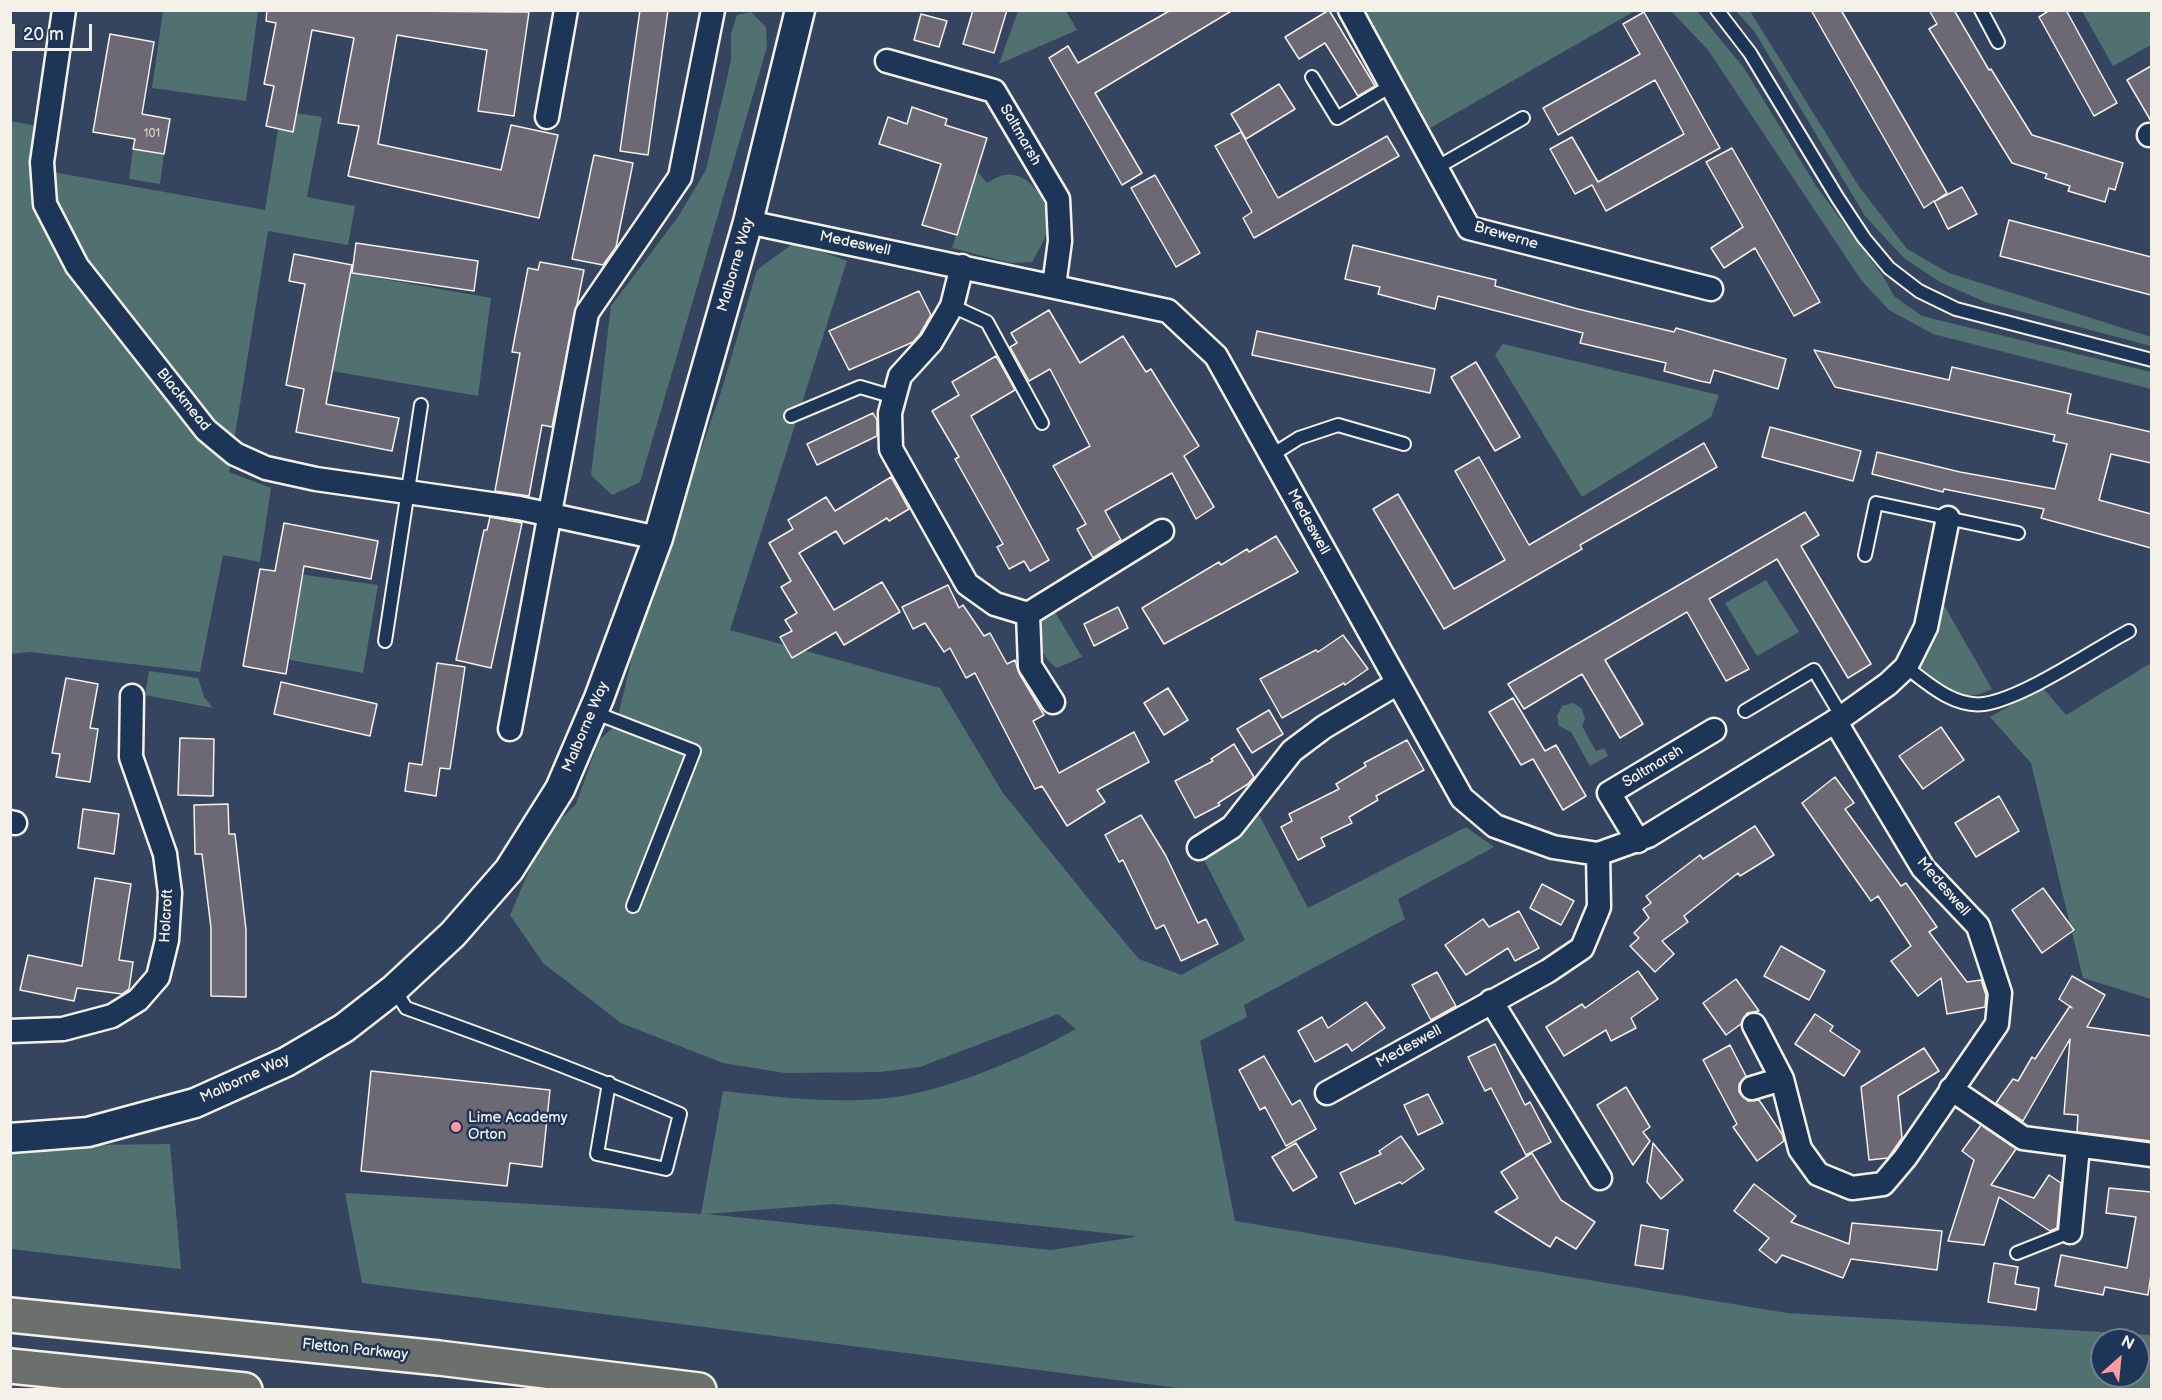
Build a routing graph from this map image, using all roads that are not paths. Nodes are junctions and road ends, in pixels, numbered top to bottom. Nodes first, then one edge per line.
1 (64, 10) edge
2 (566, 10) edge
3 (713, 10) edge
4 (800, 10) edge
5 (1350, 10) edge
6 (1717, 10) edge
7 (1981, 10) edge
8 (1998, 42) dead end
9 (887, 61) dead end
10 (1312, 77) dead end
11 (1391, 86) junction
12 (547, 117) dead end
13 (1523, 118) dead end
14 (1436, 168) junction
15 (748, 222) junction
16 (962, 266) junction
17 (1054, 286) junction
18 (1712, 289) dead end
19 (952, 306) junction
20 (2151, 360) edge
21 (894, 397) junction
22 (421, 405) dead end
23 (791, 416) dead end
24 (1042, 423) dead end
25 (1404, 444) dead end
26 (1272, 455) junction
27 (409, 493) junction
28 (551, 514) junction
29 (1948, 518) junction
30 (1162, 531) dead end
31 (2018, 533) dead end
32 (658, 537) junction
33 (1865, 555) dead end
34 (1028, 614) junction
35 (2129, 630) dead end
36 (385, 641) dead end
37 (1904, 669) junction
38 (1398, 683) junction
39 (132, 696) dead end
40 (1053, 702) dead end
41 (1745, 711) dead end
42 (593, 712) junction
43 (1839, 719) junction
44 (510, 729) dead end
45 (1714, 730) dead end
46 (1638, 841) junction
47 (1199, 848) dead end
48 (1598, 854) junction
49 (633, 906) dead end
50 (394, 989) junction
51 (1491, 1001) junction
52 (1754, 1025) dead end
53 (10, 1031) edge
54 (1782, 1079) junction
55 (609, 1083) junction
56 (1752, 1088) dead end
57 (1952, 1089) junction
58 (1327, 1093) dead end
59 (10, 1138) edge
60 (2078, 1148) junction
61 (2151, 1155) edge
62 (1600, 1178) dead end
63 (2070, 1232) joint
64 (2017, 1253) dead end
65 (10, 1315) edge
66 (10, 1366) edge
67 (245, 1389) edge
68 (699, 1389) edge

1 - 27 street, Blackmead
2 - 12 street
3 - 28 street
4 - 15 street, Malborne Way
5 - 11 street, Brewerne
6 - 20 lane
7 - 8 lane
9 - 17 street, Saltmarsh
10 - 11 lane
11 - 14 street, Brewerne
13 - 14 lane
14 - 18 street, Brewerne
15 - 16 street, Medeswell
15 - 32 street, Malborne Way
16 - 17 street, Medeswell
16 - 19 street
17 - 26 street, Medeswell
19 - 21 street
19 - 24 lane
21 - 23 lane
21 - 34 street
22 - 27 lane
25 - 26 lane
26 - 38 street, Medeswell
27 - 28 street, Blackmead
27 - 36 lane
28 - 32 street, Blackmead
28 - 44 street
29 - 31 lane
29 - 33 lane
29 - 37 street
30 - 34 street
32 - 42 street, Malborne Way
34 - 40 street
35 - 37 lane
37 - 43 street, Medeswell
38 - 47 street
38 - 48 street, Medeswell
39 - 53 street, Holcroft
41 - 43 lane
42 - 49 lane
42 - 50 street, Malborne Way
43 - 46 street, Medeswell
43 - 57 street, Medeswell
45 - 46 street, Saltmarsh
46 - 48 street, Medeswell
48 - 51 street, Medeswell
50 - 55 lane
50 - 59 street, Malborne Way
51 - 58 street, Medeswell
51 - 62 street
52 - 54 street, Medeswell
54 - 56 street
54 - 57 street, Medeswell
55 - 55 lane
57 - 60 street
60 - 61 street
60 - 63 street
63 - 64 lane
65 - 68 highway, Fletton Parkway
66 - 67 highway

